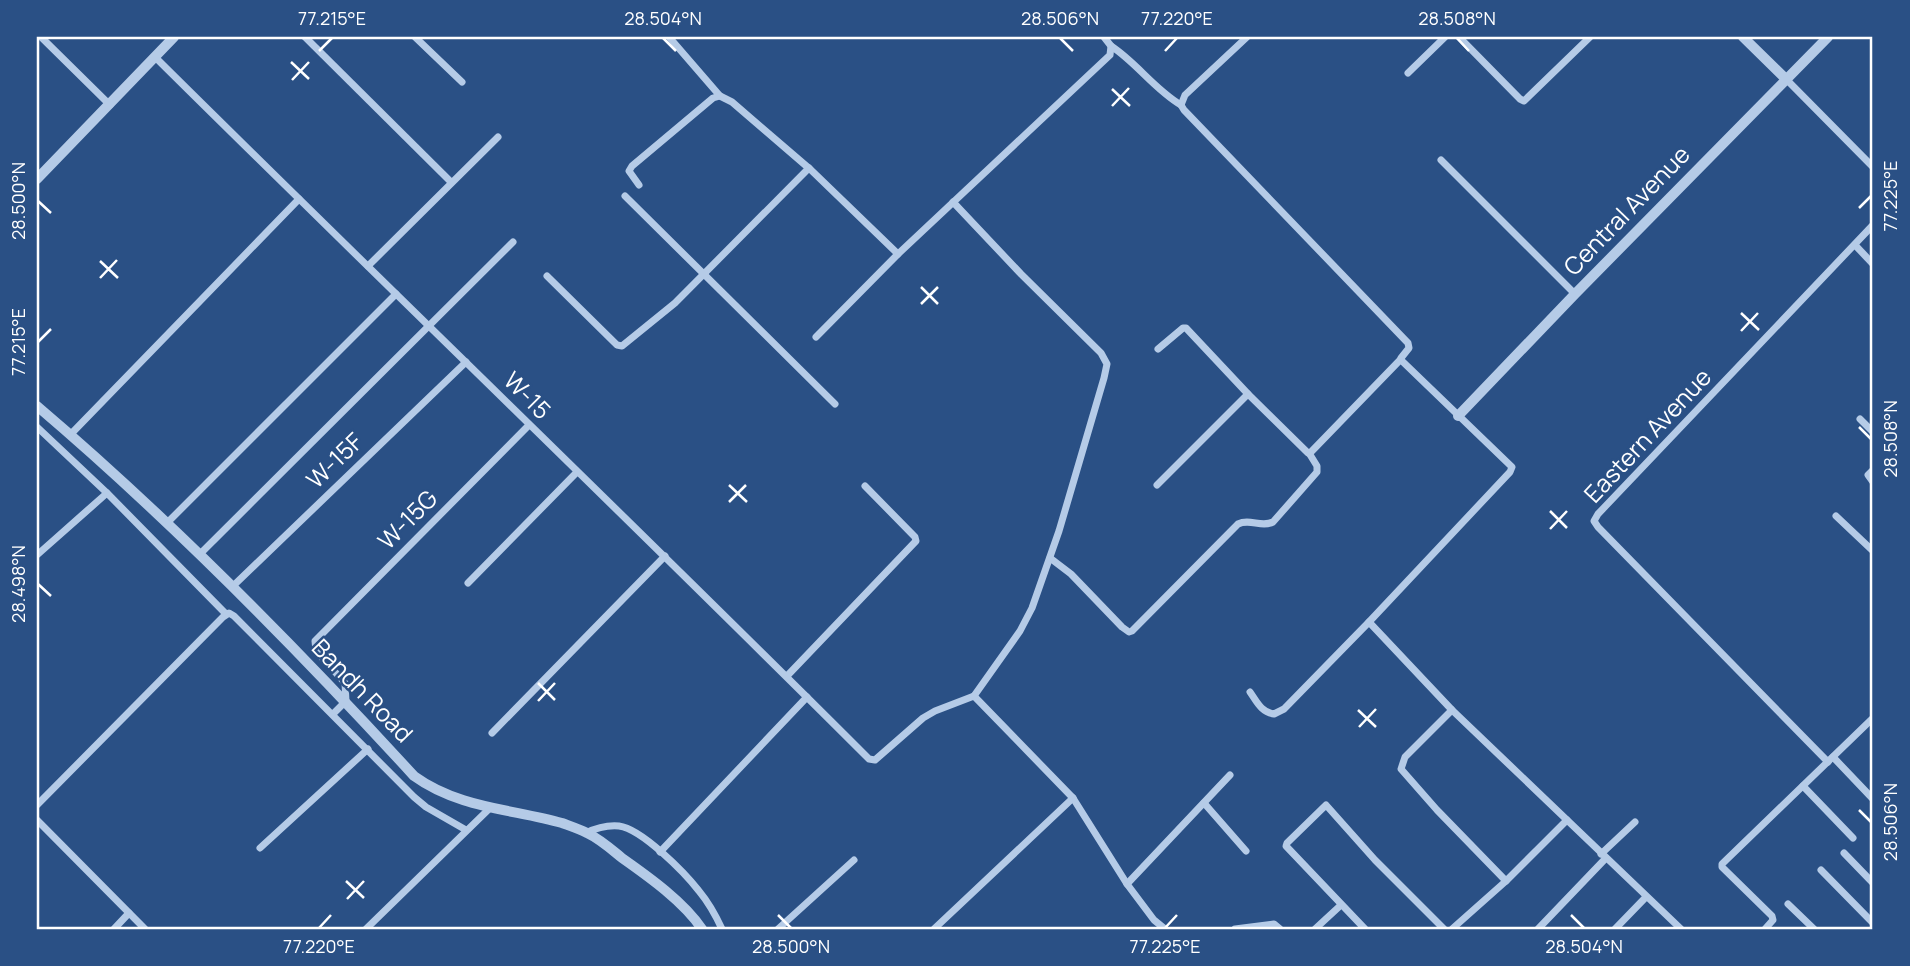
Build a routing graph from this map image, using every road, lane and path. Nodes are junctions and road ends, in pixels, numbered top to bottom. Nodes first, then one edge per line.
1 (41, 37) edge
2 (174, 37) edge
3 (305, 37) edge
4 (415, 37) edge
5 (669, 37) edge
6 (1104, 37) edge
7 (1247, 37) edge
8 (1445, 37) edge
9 (1459, 37) edge
10 (1590, 37) edge
11 (1743, 37) edge
12 (1828, 37) edge
13 (1111, 46) junction
14 (155, 57) junction
15 (1408, 73) dead end
16 (1786, 79) junction
17 (462, 82) dead end
18 (720, 96) junction
19 (110, 105) junction
20 (1181, 105) junction
21 (498, 137) dead end
22 (1441, 160) dead end
23 (1873, 167) edge
24 (809, 169) junction
25 (37, 179) edge
26 (451, 182) junction
27 (639, 186) dead end
28 (625, 195) dead end
29 (299, 199) junction
30 (953, 202) junction
31 (1873, 225) edge
32 (513, 242) dead end
33 (1855, 245) junction
34 (898, 254) junction
35 (1873, 264) edge
36 (368, 267) junction
37 (705, 275) junction
38 (547, 276) dead end
39 (396, 294) junction
40 (1575, 294) junction
41 (429, 327) junction
42 (816, 337) dead end
43 (1158, 349) dead end
44 (1401, 359) junction
45 (466, 362) junction
46 (1248, 394) junction
47 (835, 404) dead end
48 (37, 406) edge
49 (1458, 416) junction
50 (1860, 419) dead end
51 (529, 425) junction
52 (37, 427) edge
53 (1873, 432) edge
54 (70, 435) junction
55 (1310, 453) junction
56 (1873, 470) edge
57 (577, 472) junction
58 (1873, 482) edge
59 (1157, 485) dead end
60 (864, 486) dead end
61 (107, 493) junction
62 (1836, 516) dead end
63 (167, 523) junction
64 (1873, 551) edge
65 (200, 554) junction
66 (37, 555) edge
67 (665, 556) junction
68 (1050, 558) junction
69 (468, 583) dead end
70 (232, 587) junction
71 (226, 614) junction
72 (1369, 622) junction
73 (787, 676) junction
74 (1250, 692) dead end
75 (974, 696) junction
76 (807, 697) junction
77 (346, 701) junction
78 (1452, 710) junction
79 (333, 714) junction
80 (1873, 718) edge
81 (492, 733) dead end
82 (368, 749) junction
83 (1831, 760) junction
84 (1230, 775) dead end
85 (1803, 786) junction
86 (1073, 797) junction
87 (1873, 799) edge
88 (1204, 803) junction
89 (37, 805) edge
90 (489, 809) junction
91 (37, 820) edge
92 (1567, 820) junction
93 (1634, 822) dead end
94 (466, 830) junction
95 (586, 833) junction
96 (1853, 838) dead end
97 (260, 848) dead end
98 (1246, 851) dead end
99 (660, 852) junction
100 (1844, 853) dead end
101 (1604, 856) junction
102 (854, 860) dead end
103 (1821, 870) dead end
104 (1506, 881) junction
105 (1873, 883) edge
106 (1127, 884) junction
107 (1646, 897) junction
108 (1788, 904) dead end
109 (1341, 905) junction
110 (129, 913) junction
111 (1873, 923) edge
112 (114, 929) edge
113 (145, 929) edge
114 (366, 929) edge
115 (702, 929) edge
116 (722, 929) edge
117 (778, 929) edge
118 (934, 929) edge
119 (1165, 929) edge
120 (1235, 929) edge
121 (1280, 929) edge
122 (1315, 929) edge
123 (1365, 929) edge
124 (1444, 929) edge
125 (1452, 929) edge
126 (1538, 929) edge
127 (1615, 929) edge
128 (1681, 929) edge
129 (1765, 929) edge
130 (1814, 929) edge

1 - 19 street
2 - 14 street
3 - 26 street
4 - 17 street
5 - 18 street
6 - 13 street
7 - 20 street
8 - 15 street
9 - 10 street
11 - 16 street
12 - 16 street, Central Avenue
13 - 20 street
13 - 30 street
14 - 19 street
14 - 29 street, W-15
16 - 23 street
16 - 40 street, Central Avenue
18 - 24 street
18 - 27 street
19 - 25 street
20 - 44 street
21 - 26 street
22 - 40 street
24 - 34 street
24 - 37 street
26 - 36 street
28 - 37 street
29 - 36 street, W-15
29 - 54 street
30 - 34 street
30 - 68 street
31 - 33 street, Eastern Avenue
32 - 41 street
33 - 35 street
33 - 83 street, Eastern Avenue
34 - 42 street
36 - 39 street, W-15
37 - 38 street
37 - 47 street
39 - 41 street, W-15
39 - 63 street
40 - 49 street, Central Avenue
41 - 45 street, W-15
41 - 65 street
43 - 46 street
44 - 49 street
44 - 55 street
45 - 51 street, W-15
45 - 70 street, W-15F
46 - 55 street
46 - 59 street
48 - 54 street, Bandh Road
49 - 72 street
50 - 53 street
51 - 57 street, W-15
51 - 77 street, W-15G
52 - 61 street
54 - 63 street, Bandh Road
55 - 68 street
56 - 58 street
57 - 67 street, W-15
57 - 69 street
60 - 73 street
61 - 66 street
61 - 71 street
62 - 64 street
63 - 65 street, Bandh Road
65 - 70 street, Bandh Road
67 - 73 street, W-15
67 - 81 street
68 - 75 street
70 - 77 street, Bandh Road
71 - 79 street
71 - 89 street
72 - 74 street
72 - 78 street
73 - 76 street, W-15
75 - 76 street, W-15
75 - 86 street
76 - 99 street
77 - 79 street
77 - 90 street, Bandh Road
78 - 92 street
78 - 104 street
79 - 82 street
80 - 83 street
82 - 94 street
82 - 97 street
83 - 85 street
83 - 87 street
84 - 88 street
85 - 96 street
85 - 129 street
86 - 106 street
86 - 118 street
88 - 98 street
88 - 106 street
90 - 94 street
90 - 95 street, Bandh Road
91 - 110 street
92 - 101 street
92 - 104 street
93 - 101 street
94 - 114 street
95 - 99 street
95 - 115 street, Bandh Road
99 - 116 street
100 - 105 street
101 - 107 street
101 - 126 street
102 - 117 street
103 - 111 street
104 - 125 street
106 - 119 street
107 - 127 street
107 - 128 street
108 - 130 street
109 - 122 street
109 - 123 street
109 - 124 street
110 - 112 street
110 - 113 street
120 - 121 street

